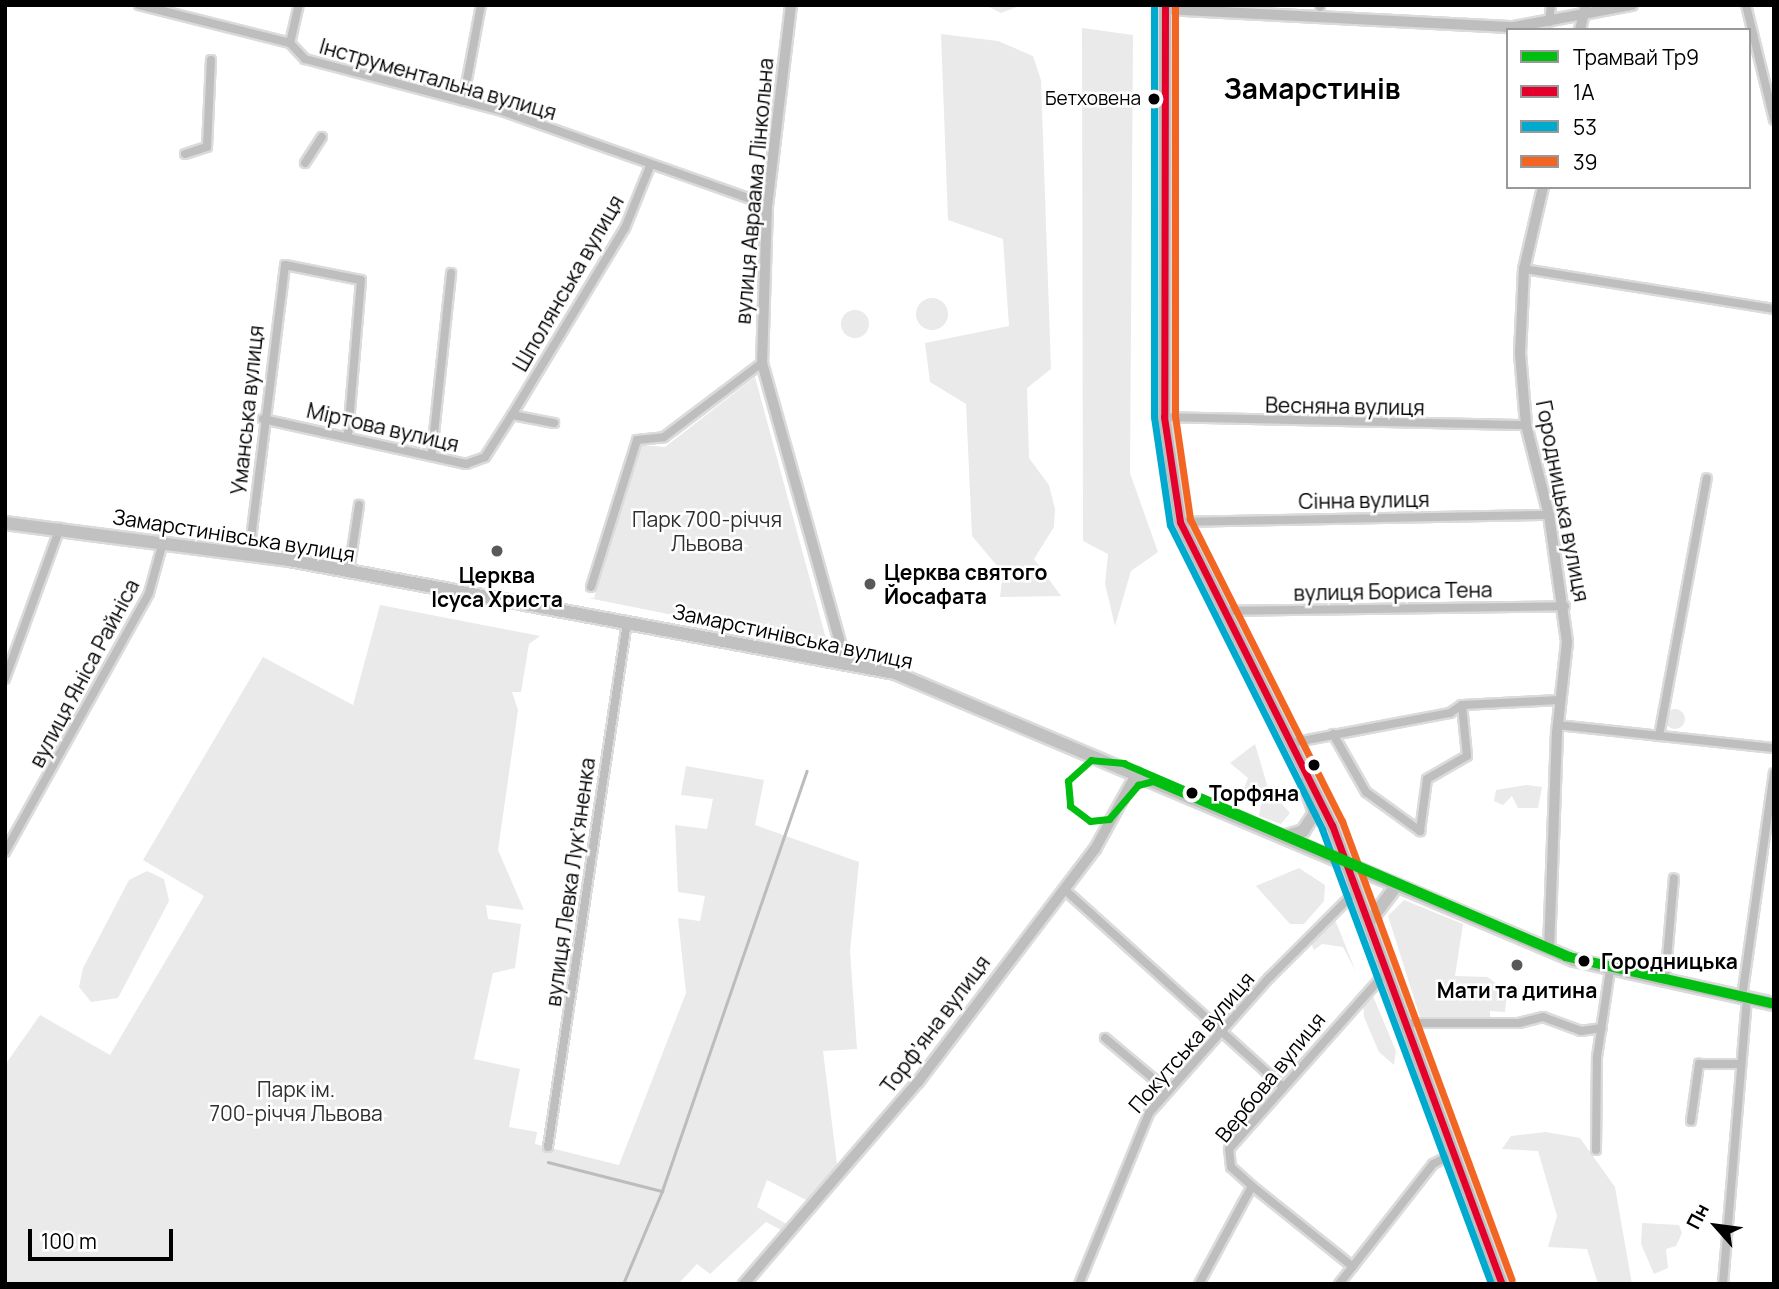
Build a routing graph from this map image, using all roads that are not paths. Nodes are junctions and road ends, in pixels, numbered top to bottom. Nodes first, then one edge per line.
1 (139, 5) edge
2 (299, 5) edge
3 (481, 5) edge
4 (790, 5) edge
5 (1551, 5) edge
6 (1632, 5) edge
7 (1745, 5) edge
8 (1165, 7) edge
9 (1585, 9) edge
10 (1549, 22) junction
11 (1580, 28) edge
12 (1751, 28) edge
13 (1751, 29) edge
14 (290, 43) junction
15 (211, 60) dead end
16 (463, 101) junction
17 (1774, 120) edge
18 (322, 137) dead end
19 (185, 154) dead end
20 (305, 163) dead end
21 (650, 166) junction
22 (1543, 189) edge
23 (767, 205) junction
24 (1524, 269) junction
25 (451, 273) dead end
26 (1774, 309) edge
27 (762, 363) junction
28 (512, 415) junction
29 (1164, 417) junction
30 (263, 419) junction
31 (554, 423) dead end
32 (1526, 425) junction
33 (348, 435) junction
34 (432, 452) junction
35 (1707, 478) dead end
36 (359, 505) dead end
37 (1549, 515) junction
38 (1180, 522) junction
39 (5, 523) edge
40 (60, 528) junction
41 (163, 542) junction
42 (248, 555) junction
43 (349, 571) junction
44 (591, 587) dead end
45 (1565, 606) junction
46 (1221, 611) junction
47 (627, 622) junction
48 (846, 663) junction
49 (5, 679) edge
50 (1560, 700) junction
51 (1462, 705) junction
52 (1279, 720) junction
53 (1558, 725) junction
54 (1333, 734) junction
55 (1660, 736) junction
56 (1291, 743) junction
57 (1774, 748) edge
58 (1138, 773) junction
59 (1774, 773) edge
60 (1287, 836) junction
61 (5, 852) edge
62 (1348, 863) junction
63 (1674, 877) dead end
64 (1397, 884) junction
65 (1065, 890) junction
66 (1357, 890) junction
67 (1369, 922) junction
68 (1549, 949) junction
69 (1607, 969) junction
70 (1387, 971) junction
71 (1665, 982) junction
72 (1744, 998) junction
73 (1774, 1003) edge
74 (1405, 1023) junction
75 (1602, 1028) junction
76 (1222, 1032) junction
77 (1105, 1038) dead end
78 (1740, 1064) junction
79 (1283, 1087) junction
80 (1167, 1090) junction
81 (1692, 1121) dead end
82 (548, 1147) dead end
83 (1596, 1150) dead end
84 (1454, 1154) junction
85 (1252, 1186) junction
86 (1353, 1267) junction
87 (744, 1284) edge
88 (1079, 1284) edge
89 (1199, 1284) edge
90 (1339, 1284) edge
91 (1502, 1284) edge
92 (1723, 1284) edge

1 - 14 street, Інструментальна вулиця
2 - 14 street
3 - 16 street
4 - 23 street, вулиця Авраама Лінкольна
5 - 10 street
6 - 9 street
7 - 12 street
8 - 10 street
8 - 29 main road
9 - 10 street
9 - 11 street
13 - 17 street
14 - 16 street, Інструментальна вулиця
15 - 19 street
16 - 21 street, Інструментальна вулиця
18 - 20 street
21 - 23 street, Інструментальна вулиця
21 - 28 street, Шполянська вулиця
22 - 24 street, Городницька вулиця
23 - 27 street, вулиця Авраама Лінкольна
24 - 26 street
24 - 32 street, Городницька вулиця
25 - 34 street
27 - 44 street
27 - 48 street, вулиця Авраама Лінкольна
28 - 31 street
28 - 34 street, Міртова вулиця
29 - 32 street, Весняна вулиця
29 - 38 main road
30 - 33 street, Міртова вулиця
30 - 33 street, Уманська вулиця
30 - 42 street, Уманська вулиця
32 - 37 street, Городницька вулиця
33 - 34 street, Міртова вулиця
35 - 55 street
36 - 43 street
37 - 38 street, Сінна вулиця
37 - 45 street, Городницька вулиця
38 - 46 main road
39 - 40 main road, Замарстинівська вулиця
40 - 41 main road, Замарстинівська вулиця
40 - 49 street
41 - 42 main road, Замарстинівська вулиця
41 - 61 street, вулиця Яніса Райніса
42 - 43 main road, Замарстинівська вулиця
43 - 47 main road, Замарстинівська вулиця
45 - 46 street, вулиця Бориса Тена
45 - 50 street, Городницька вулиця
46 - 52 main road
47 - 48 main road, Замарстинівська вулиця
47 - 82 street, вулиця Левка Лукʼяненка
48 - 58 main road, Замарстинівська вулиця
50 - 51 street
50 - 53 street, Городницька вулиця
51 - 54 street
51 - 54 street
52 - 56 main road
52 - 60 main road
53 - 55 street
53 - 68 street, Городницька вулиця
54 - 56 street
55 - 57 street
56 - 62 main road
58 - 60 main road, Замарстинівська вулиця
58 - 65 street, Торфʼяна вулиця
59 - 72 street
60 - 62 main road, Замарстинівська вулиця
62 - 64 main road, Замарстинівська вулиця
62 - 66 main road
63 - 71 street
64 - 67 main road
64 - 68 main road, Замарстинівська вулиця
65 - 76 street
65 - 87 street, Торфʼяна вулиця
66 - 67 main road
66 - 76 street, Покутська вулиця
67 - 70 main road
68 - 69 main road, Замарстинівська вулиця
69 - 71 main road, Замарстинівська вулиця
69 - 75 street
70 - 74 main road
70 - 79 street, Вербова вулиця
71 - 72 main road, Замарстинівська вулиця
72 - 73 main road, Замарстинівська вулиця
72 - 78 street
74 - 75 street
74 - 84 main road
75 - 83 street
76 - 79 street
76 - 80 street, Покутська вулиця
77 - 80 street
78 - 81 street
78 - 92 street
79 - 85 street, Вербова вулиця
80 - 88 street, Покутська вулиця
84 - 86 street
84 - 91 main road
85 - 86 street, Вербова вулиця
85 - 89 street
86 - 90 street

